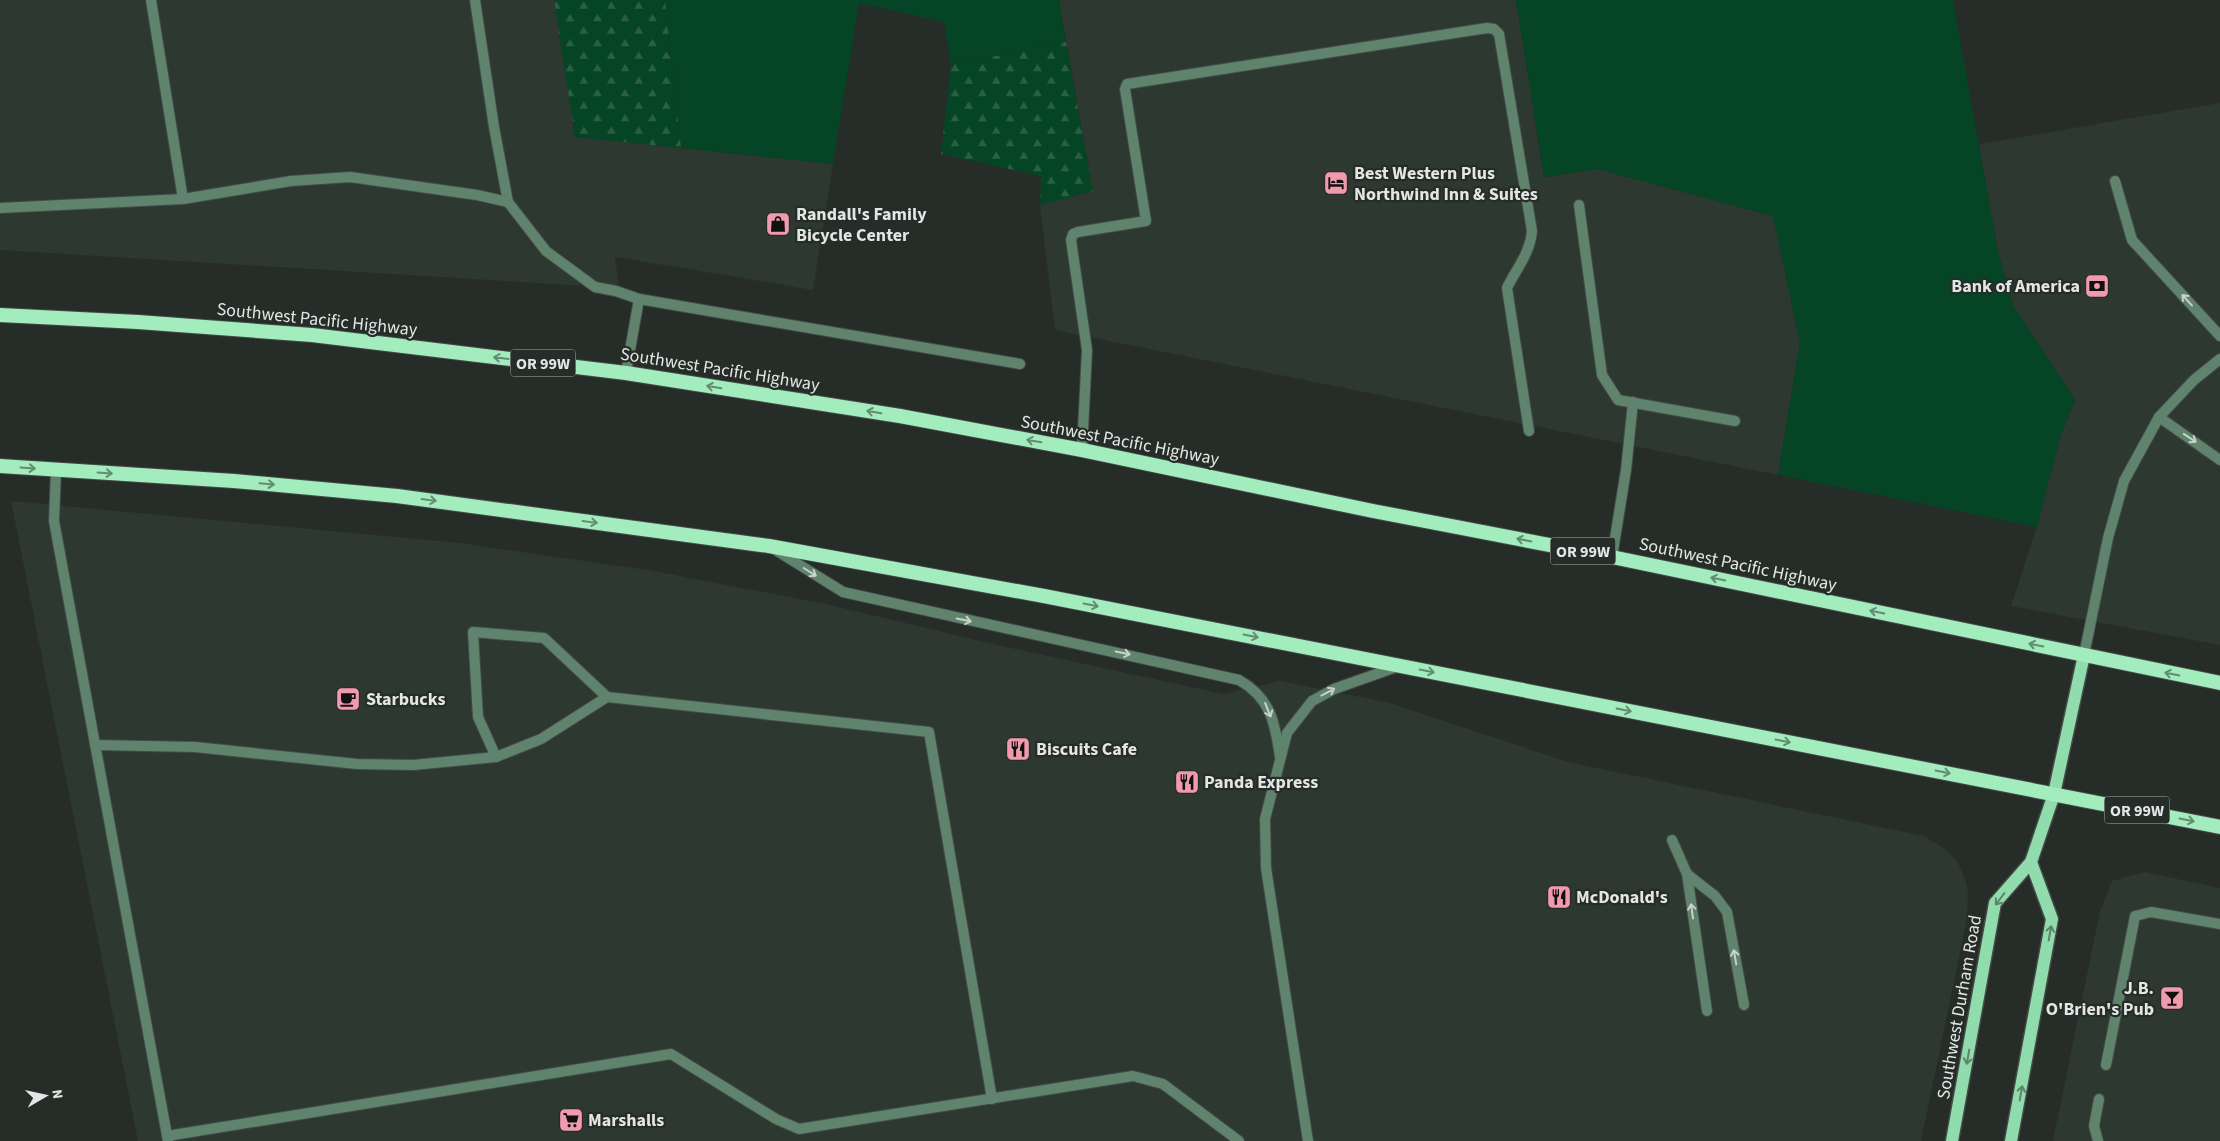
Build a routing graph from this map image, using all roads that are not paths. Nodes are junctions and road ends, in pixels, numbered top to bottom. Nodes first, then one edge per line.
1 (151, 0) edge
2 (475, 0) edge
3 (2115, 181) dead end
4 (184, 199) junction
5 (508, 202) junction
6 (1579, 205) dead end
7 (0, 208) edge
8 (639, 300) junction
9 (0, 315) edge
10 (2220, 336) edge
11 (2220, 359) edge
12 (1020, 364) dead end
13 (626, 373) junction
14 (1633, 402) junction
15 (2159, 418) junction
16 (1735, 421) dead end
17 (1529, 431) dead end
18 (1082, 450) junction
19 (2220, 460) edge
20 (0, 466) edge
21 (56, 470) junction
22 (769, 546) junction
23 (1612, 557) junction
24 (2084, 655) junction
25 (1401, 666) junction
26 (2220, 683) edge
27 (607, 697) junction
28 (95, 745) junction
29 (496, 757) junction
30 (1280, 757) junction
31 (2054, 794) junction
32 (2220, 826) edge
33 (1672, 840) dead end
34 (2032, 862) junction
35 (1687, 874) junction
36 (2220, 924) edge
37 (1744, 1005) dead end
38 (1707, 1011) dead end
39 (2106, 1065) dead end
40 (992, 1099) junction
41 (2099, 1099) dead end
42 (168, 1138) edge
43 (1239, 1141) edge
44 (1308, 1141) edge
45 (1952, 1141) edge
46 (2011, 1141) edge
47 (2098, 1141) edge

1 - 4 street
2 - 5 street
10 -> 3 street
4 - 5 street
4 - 7 street
5 - 8 street
6 - 14 street
8 - 12 street
8 - 13 street
13 -> 9 highway, Southwest Pacific Highway / OR 99W
11 - 15 street
18 -> 13 highway, Southwest Pacific Highway / OR 99W
14 - 16 street
14 - 23 street
15 -> 19 street
15 - 24 street
17 - 18 street
23 -> 18 highway, Southwest Pacific Highway / OR 99W
20 -> 21 highway, OR 99W
21 -> 22 highway, OR 99W
21 - 28 street
22 -> 25 highway, OR 99W
22 -> 30 street
24 -> 23 highway, Southwest Pacific Highway / OR 99W
26 -> 24 highway, Southwest Pacific Highway / OR 99W
24 - 31 main road, Southwest Durham Road
30 -> 25 street
25 -> 31 highway, OR 99W
27 - 29 street
27 - 29 street
27 - 40 street
28 - 29 street
28 - 42 street
30 - 44 street
31 -> 32 highway, OR 99W
31 - 34 main road, Southwest Durham Road
33 - 35 street
34 -> 45 main road, Southwest Durham Road
46 -> 34 main road
37 -> 35 street
38 -> 35 street
36 - 39 street
40 - 42 street
40 - 43 street
41 - 47 street

